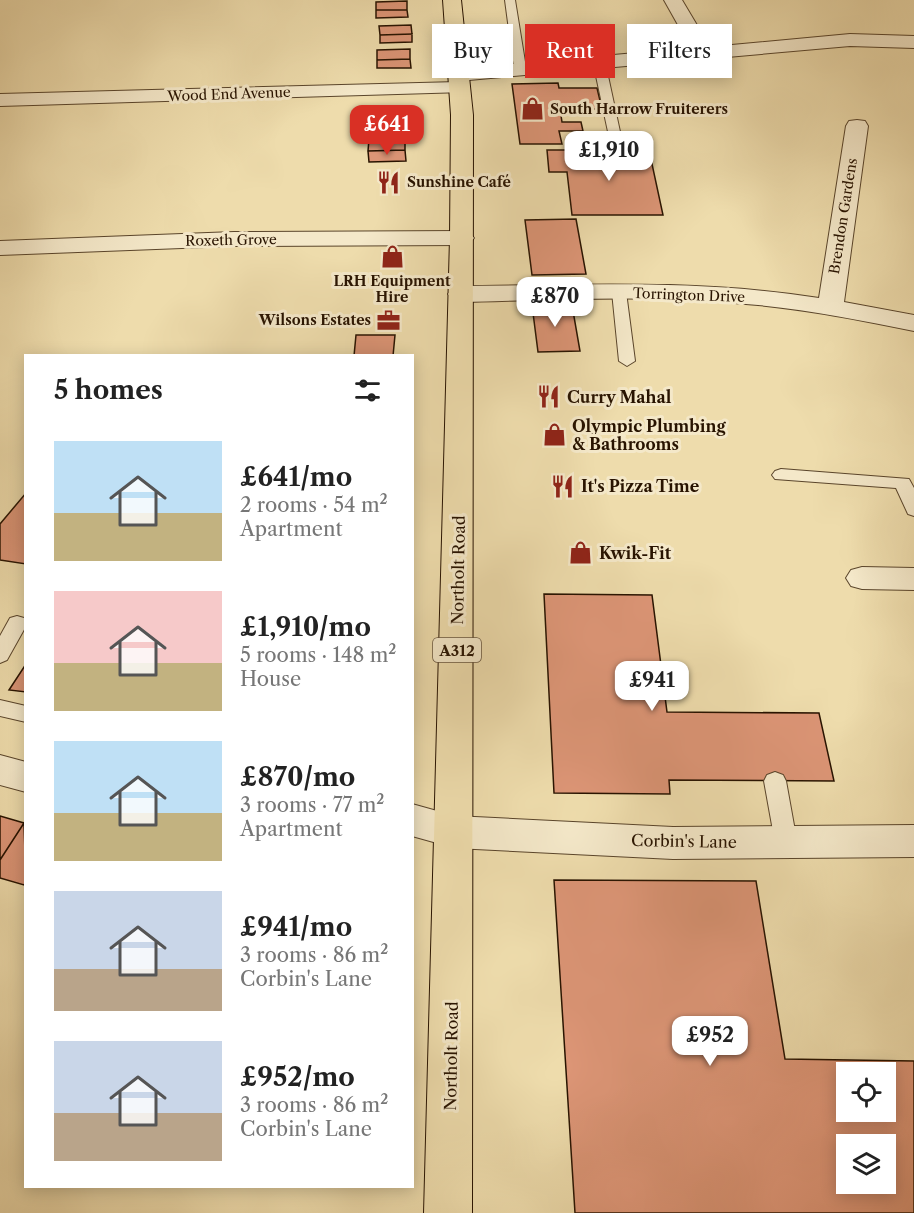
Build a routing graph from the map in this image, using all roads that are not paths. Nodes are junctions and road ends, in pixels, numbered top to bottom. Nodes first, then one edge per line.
1 (452, 0) edge
2 (510, 0) edge
3 (673, 0) edge
4 (687, 24) edge
5 (914, 42) edge
6 (732, 50) edge
7 (520, 69) junction
8 (525, 69) edge
9 (602, 78) edge
10 (458, 82) junction
11 (0, 100) edge
12 (857, 126) dead end
13 (616, 141) dead end
14 (462, 238) junction
15 (0, 248) edge
16 (620, 292) junction
17 (461, 294) junction
18 (830, 307) junction
19 (914, 323) edge
20 (627, 361) dead end
21 (781, 475) dead end
22 (914, 510) edge
23 (862, 578) dead end
24 (914, 579) edge
25 (17, 623) dead end
26 (0, 655) edge
27 (0, 708) edge
28 (24, 714) edge
29 (0, 770) edge
30 (24, 776) edge
31 (775, 780) dead end
32 (414, 820) edge
33 (454, 832) junction
34 (914, 841) edge
35 (786, 842) junction
36 (448, 1213) edge

1 - 10 main road, Northolt Road / A312
2 - 7 lane
3 - 4 street
5 - 6 street, Wood End Avenue
7 - 8 street, Wood End Avenue
7 - 10 street, Wood End Avenue
9 - 13 lane
10 - 11 street, Wood End Avenue
10 - 14 main road, Northolt Road / A312
12 - 18 street, Brendon Gardens
14 - 15 street, Roxeth Grove
14 - 17 main road, Northolt Road / A312
16 - 17 street, Torrington Drive
16 - 18 street, Torrington Drive
16 - 20 lane
17 - 33 main road, Northolt Road / A312
18 - 19 street, Torrington Drive
21 - 22 lane
23 - 24 street
25 - 26 lane
27 - 28 lane
29 - 30 street
31 - 35 lane
32 - 33 street, Corbin's Lane
33 - 35 street, Corbin's Lane
33 - 36 main road, Northolt Road / A312
34 - 35 street, Corbin's Lane

